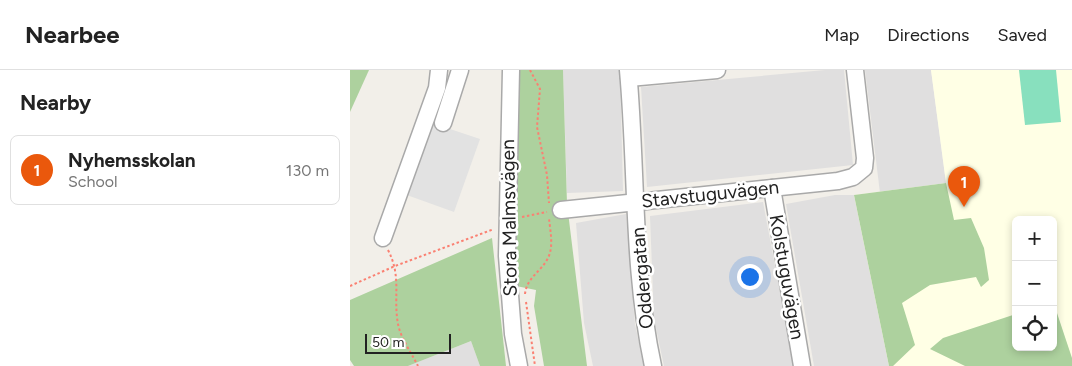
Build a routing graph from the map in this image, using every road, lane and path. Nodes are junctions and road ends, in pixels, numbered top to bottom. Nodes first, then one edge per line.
1 (439, 70) edge
2 (460, 70) edge
3 (511, 70) edge
4 (530, 70) edge
5 (717, 70) edge
6 (855, 70) edge
7 (628, 74) edge
8 (443, 123) dead end
9 (772, 188) junction
10 (635, 203) junction
11 (555, 211) junction
12 (519, 218) dead end
13 (496, 228) dead end
14 (383, 238) joint
15 (395, 266) junction
16 (350, 286) edge
17 (418, 366) edge
18 (518, 366) edge
19 (535, 366) edge
20 (653, 366) edge
21 (802, 366) edge

1 - 14 street
2 - 8 street
3 - 18 street, Stora Malmsvägen
4 - 11 path
5 - 7 street
6 - 9 street, Stavstuguvägen
7 - 10 street, Oddergatan
9 - 10 street, Stavstuguvägen
9 - 21 street, Kolstuguvägen
10 - 11 street, Stavstuguvägen
10 - 20 street, Oddergatan
11 - 12 path
11 - 19 path
13 - 15 path
14 - 15 path
15 - 16 path
15 - 17 path

